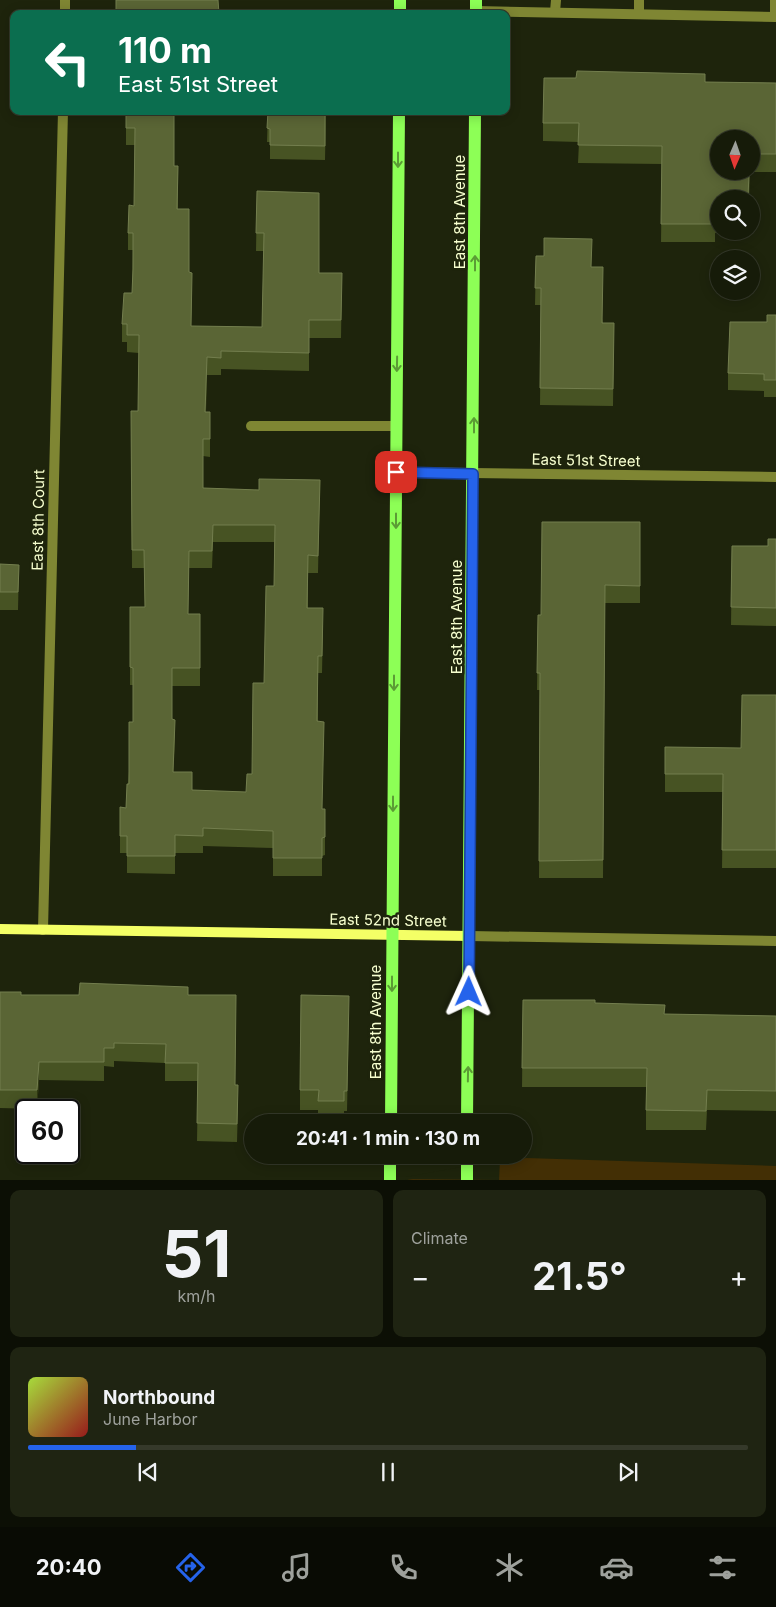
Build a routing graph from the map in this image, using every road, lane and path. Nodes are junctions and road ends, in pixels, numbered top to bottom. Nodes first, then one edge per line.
1 (556, 0) edge
2 (639, 0) edge
3 (775, 0) edge
4 (476, 8) edge
5 (555, 12) junction
6 (639, 14) junction
7 (775, 16) edge
8 (63, 115) edge
9 (399, 115) edge
10 (475, 115) edge
11 (251, 426) dead end
12 (396, 426) junction
13 (396, 472) junction
14 (473, 474) junction
15 (776, 477) edge
16 (0, 929) edge
17 (43, 930) junction
18 (392, 935) junction
19 (470, 936) junction
20 (776, 941) edge
21 (391, 1114) edge
22 (467, 1114) edge
23 (390, 1164) edge
24 (467, 1164) edge
25 (390, 1180) edge
26 (467, 1180) edge

1 - 5 street
2 - 6 street
3 - 7 street
4 - 5 street
5 - 6 street
6 - 7 street
8 - 17 street, East 8th Court
9 -> 12 main road, East 8th Avenue
14 -> 10 main road, East 8th Avenue
11 - 12 street
12 - 13 main road, East 8th Avenue
13 - 14 street, East 51st Street
13 -> 18 main road, East 8th Avenue
14 - 15 street, East 51st Street
14 - 19 main road, East 8th Avenue
16 - 17 street, East 52nd Street
17 - 18 street, East 52nd Street
18 - 19 street, East 52nd Street
18 -> 21 main road, East 8th Avenue
19 - 20 street, East 52nd Street
22 -> 19 main road, East 8th Avenue
23 - 25 main road
24 - 26 main road

